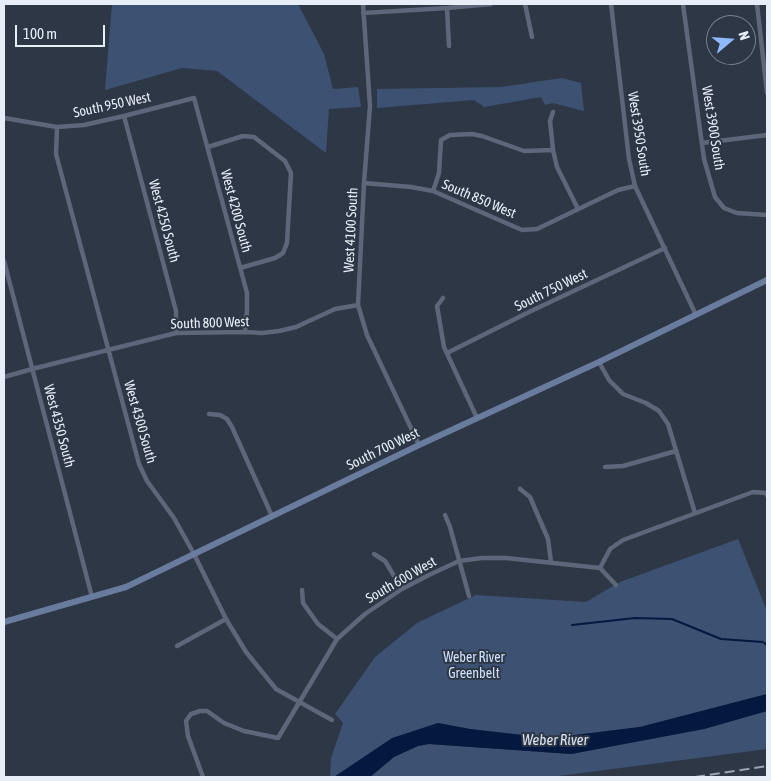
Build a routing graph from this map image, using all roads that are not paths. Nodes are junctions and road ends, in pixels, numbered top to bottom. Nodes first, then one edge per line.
1 (363, 4) edge
2 (491, 4) edge
3 (525, 4) edge
4 (611, 4) edge
5 (683, 4) edge
6 (757, 4) edge
7 (447, 8) junction
8 (363, 13) junction
9 (532, 37) dead end
10 (449, 46) dead end
11 (765, 58) edge
12 (767, 93) edge
13 (194, 98) joint
14 (553, 112) dead end
15 (124, 116) junction
16 (4, 118) edge
17 (57, 127) junction
18 (767, 135) edge
19 (702, 143) junction
20 (208, 147) junction
21 (554, 150) junction
22 (364, 183) junction
23 (635, 186) junction
24 (433, 191) junction
25 (578, 209) junction
26 (767, 215) edge
27 (665, 248) junction
28 (4, 262) edge
29 (240, 268) junction
30 (767, 280) edge
31 (443, 298) dead end
32 (358, 305) junction
33 (696, 315) junction
34 (245, 332) junction
35 (176, 333) junction
36 (108, 349) junction
37 (447, 353) junction
38 (599, 362) junction
39 (32, 368) junction
40 (4, 377) edge
41 (209, 414) dead end
42 (477, 418) junction
43 (419, 445) junction
44 (676, 451) junction
45 (605, 467) dead end
46 (520, 489) dead end
47 (767, 494) edge
48 (695, 513) junction
49 (445, 515) dead end
50 (272, 516) junction
51 (194, 554) junction
52 (374, 554) dead end
53 (460, 561) junction
54 (551, 562) junction
55 (600, 568) junction
56 (616, 585) dead end
57 (402, 589) junction
58 (302, 590) dead end
59 (469, 596) dead end
60 (92, 597) junction
61 (226, 619) junction
62 (4, 622) edge
63 (337, 640) junction
64 (177, 646) dead end
65 (300, 702) junction
66 (332, 720) dead end
67 (203, 777) edge

1 - 8 street, West 4100 South
2 - 7 street
3 - 9 street
4 - 23 street, West 3950 South
5 - 19 street, West 3900 South
6 - 11 street
7 - 8 street
7 - 10 street
8 - 22 street, West 4100 South
11 - 12 street
13 - 15 street, South 950 West
13 - 20 street, West 4200 South
14 - 21 street
15 - 17 street, South 950 West
15 - 35 street, West 4250 South
16 - 17 street, South 950 West
17 - 36 street, West 4300 South
18 - 19 street
19 - 26 street, West 3900 South
20 - 29 street, West 4200 South
20 - 29 street
21 - 24 street
21 - 25 street
22 - 24 street, South 850 West
22 - 32 street, West 4100 South
23 - 25 street, South 850 West
23 - 27 street, West 3950 South
24 - 25 street, South 850 West
27 - 33 street, West 3950 South
27 - 37 street, South 750 West
28 - 39 street, West 4350 South
29 - 34 street, West 4200 South
30 - 33 street, South 700 West
31 - 37 street
32 - 34 street, South 800 West
32 - 43 street, West 4100 South
33 - 38 street, South 700 West
34 - 35 street, South 800 West
35 - 36 street, South 800 West
36 - 39 street, South 800 West
36 - 51 street, West 4300 South
37 - 42 street
38 - 42 street, South 700 West
38 - 44 street
39 - 40 street, South 800 West
39 - 60 street, West 4350 South
41 - 50 street
42 - 43 street, South 700 West
43 - 50 street, South 700 West
44 - 45 street
44 - 48 street
46 - 54 street
47 - 48 street
48 - 55 street
49 - 53 street
50 - 51 street, South 700 West
51 - 60 street, South 700 West
51 - 61 street, West 4300 South
52 - 57 street
53 - 54 street, South 600 West
53 - 57 street, South 600 West
53 - 59 street
54 - 55 street, South 600 West
55 - 56 street
57 - 63 street, South 600 West
58 - 63 street
60 - 62 street, South 700 West
61 - 64 street
61 - 65 street, West 4300 South
63 - 65 street, South 600 West
65 - 66 street, West 4300 South
65 - 67 street, South 600 West

